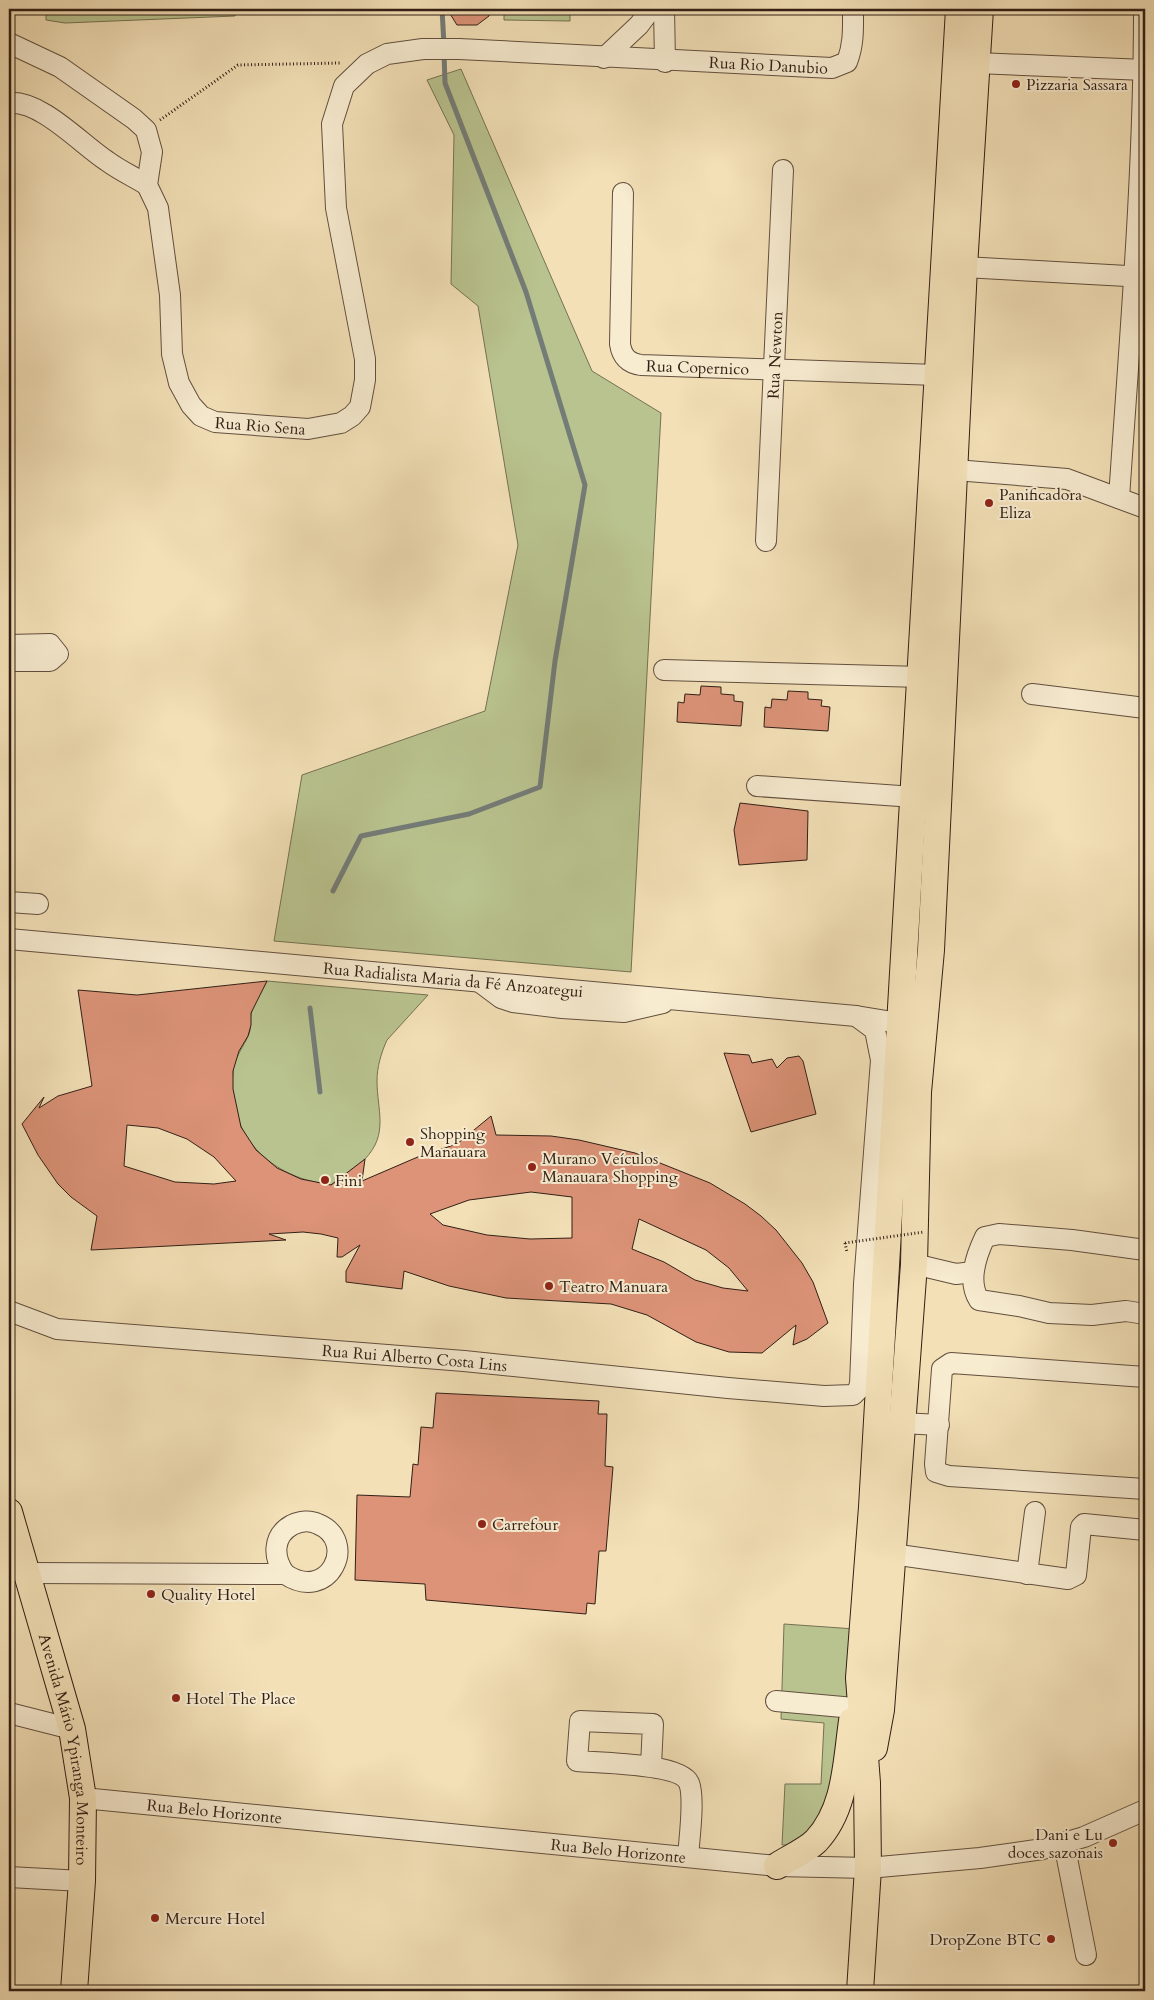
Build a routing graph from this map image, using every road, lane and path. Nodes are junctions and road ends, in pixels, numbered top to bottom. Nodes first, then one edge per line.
1 (651, 9) edge
2 (664, 9) edge
3 (853, 9) edge
4 (959, 9) edge
5 (980, 9) edge
6 (1144, 9) edge
7 (9, 43) edge
8 (423, 49) joint
9 (604, 58) junction
10 (665, 62) junction
11 (977, 63) junction
12 (367, 64) junction
13 (1144, 70) edge
14 (9, 102) edge
15 (146, 130) junction
16 (783, 170) dead end
17 (147, 185) junction
18 (623, 193) dead end
19 (964, 267) junction
20 (1140, 277) edge
21 (773, 371) junction
22 (937, 375) junction
23 (955, 470) junction
24 (1119, 498) junction
25 (1145, 508) edge
26 (766, 541) dead end
27 (9, 645) edge
28 (9, 661) edge
29 (664, 670) dead end
30 (922, 677) junction
31 (1032, 694) dead end
32 (1145, 708) edge
33 (758, 786) dead end
34 (914, 797) junction
35 (9, 902) edge
36 (38, 904) dead end
37 (9, 939) edge
38 (856, 1016) junction
39 (898, 1023) junction
40 (878, 1102) junction
41 (893, 1124) junction
42 (890, 1184) junction
43 (870, 1208) junction
44 (924, 1232) dead end
45 (845, 1243) dead end
46 (1145, 1250) edge
47 (914, 1264) junction
48 (973, 1272) junction
49 (9, 1311) edge
50 (1145, 1314) edge
51 (1145, 1377) edge
52 (902, 1423) junction
53 (939, 1424) junction
54 (1145, 1489) edge
55 (9, 1512) edge
56 (1035, 1512) dead end
57 (1145, 1530) edge
58 (892, 1554) junction
59 (27, 1573) junction
60 (285, 1574) dead end
61 (1027, 1574) junction
62 (859, 1678) junction
63 (9, 1699) edge
64 (776, 1701) dead end
65 (854, 1708) junction
66 (9, 1713) edge
67 (29, 1718) junction
68 (72, 1729) junction
69 (651, 1766) dead end
70 (867, 1783) junction
71 (84, 1798) junction
72 (1145, 1810) edge
73 (1064, 1843) junction
74 (688, 1857) junction
75 (777, 1866) junction
76 (868, 1868) junction
77 (9, 1877) edge
78 (82, 1881) junction
79 (1086, 1955) dead end
80 (74, 1991) edge
81 (860, 1991) edge

1 - 9 street
2 - 10 street
3 - 10 street, Rua Rio Danubio
4 - 22 main road
5 - 11 main road
6 - 13 street
7 - 15 street
8 - 9 street, Rua Rio Danubio
8 - 12 street, Rua Rio Sena
9 - 10 street, Rua Rio Danubio
11 - 13 street
11 - 19 main road
12 - 15 path
12 - 17 street, Rua Rio Sena
13 - 20 street
14 - 17 street
15 - 17 street
16 - 21 street, Rua Newton
18 - 21 street, Rua Copernico
19 - 20 street
19 - 23 main road
20 - 24 street
21 - 22 street, Rua Copernico
21 - 26 street, Rua Newton
22 - 30 main road
23 - 24 street
23 - 47 main road
24 - 25 street
27 - 28 street
29 - 30 street
30 - 34 main road
31 - 32 street
33 - 34 street
34 - 39 main road
35 - 36 street
37 - 38 street, Rua Radialista Maria da Fé Anzoategui
38 - 39 street, Rua Radialista Maria da Fé Anzoategui
38 - 40 street, Rua Rui Alberto Costa Lins
39 - 41 main road
40 - 41 main road
40 - 43 street, Rua Rui Alberto Costa Lins
41 - 42 main road
42 - 43 main road
42 - 62 main road
43 - 49 street, Rua Rui Alberto Costa Lins
44 - 45 path, bridge
46 - 48 street
47 - 48 street
47 - 52 main road
48 - 50 street
51 - 53 street
52 - 53 street
52 - 58 main road
53 - 54 street
55 - 59 main road, Avenida Mário Ypiranga Monteiro
56 - 61 street
57 - 61 street
58 - 61 street
58 - 70 main road
59 - 60 street
59 - 68 main road, Avenida Mário Ypiranga Monteiro
62 - 65 main road
62 - 70 main road
63 - 67 street
64 - 65 street
65 - 75 main road
66 - 67 street
67 - 68 street
68 - 71 main road, Avenida Mário Ypiranga Monteiro
69 - 74 street
70 - 76 main road
71 - 74 street, Rua Belo Horizonte
71 - 78 main road, Avenida Mário Ypiranga Monteiro
72 - 73 street, Rua Belo Horizonte
73 - 76 street, Rua Belo Horizonte
73 - 79 street
74 - 75 street, Rua Belo Horizonte
75 - 76 street, Rua Belo Horizonte
76 - 81 main road
77 - 78 street
78 - 80 main road, Avenida Mário Ypiranga Monteiro

